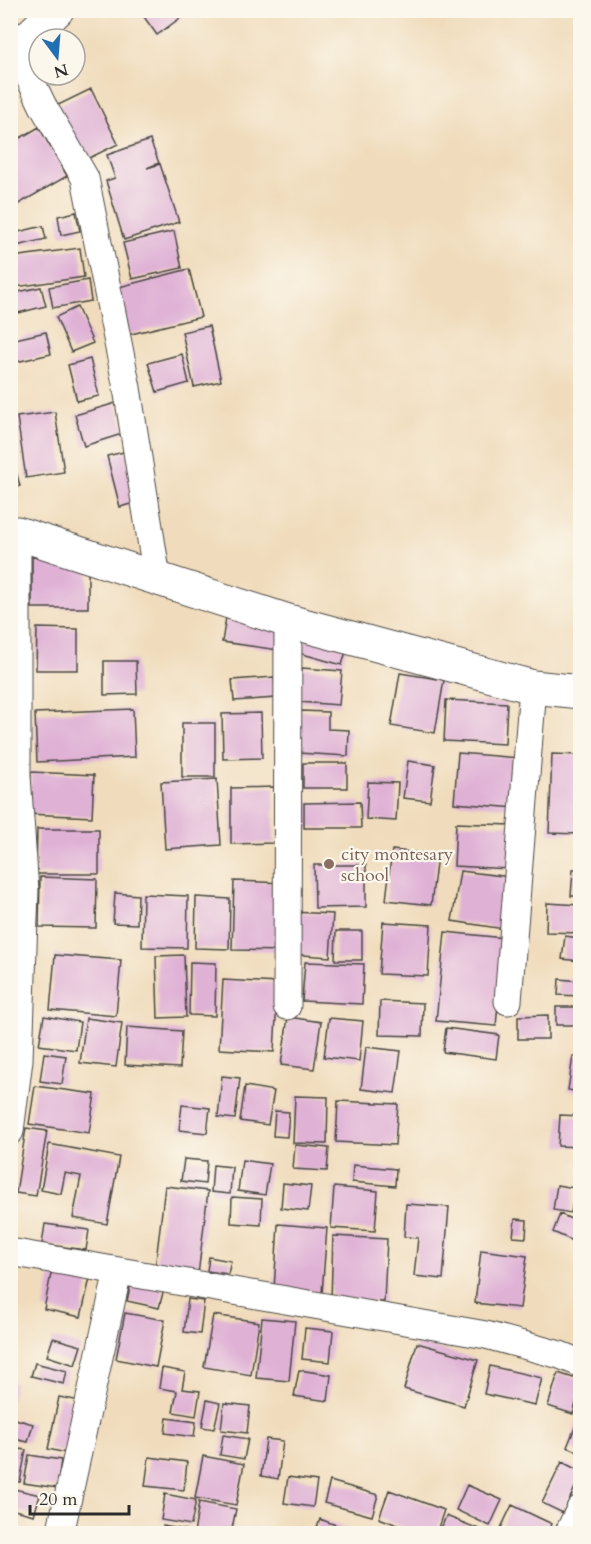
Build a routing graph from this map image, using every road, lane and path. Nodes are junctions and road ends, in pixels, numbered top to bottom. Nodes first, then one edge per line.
1 (57, 10) edge
2 (13, 52) edge
3 (14, 533) edge
4 (157, 578) junction
5 (288, 621) junction
6 (533, 687) junction
7 (580, 692) edge
8 (14, 776) edge
9 (18, 891) edge
10 (508, 1001) dead end
11 (287, 1006) dead end
12 (10, 1131) edge
13 (10, 1252) edge
14 (118, 1271) junction
15 (580, 1363) edge
16 (580, 1509) edge
17 (60, 1533) edge
18 (568, 1533) edge

1 - 2 street
2 - 4 street
3 - 4 street
3 - 8 street
4 - 5 street
5 - 6 street
5 - 11 street
6 - 7 street
6 - 10 street
8 - 9 street
9 - 12 street
13 - 14 street
14 - 15 street
14 - 17 street
16 - 18 street

